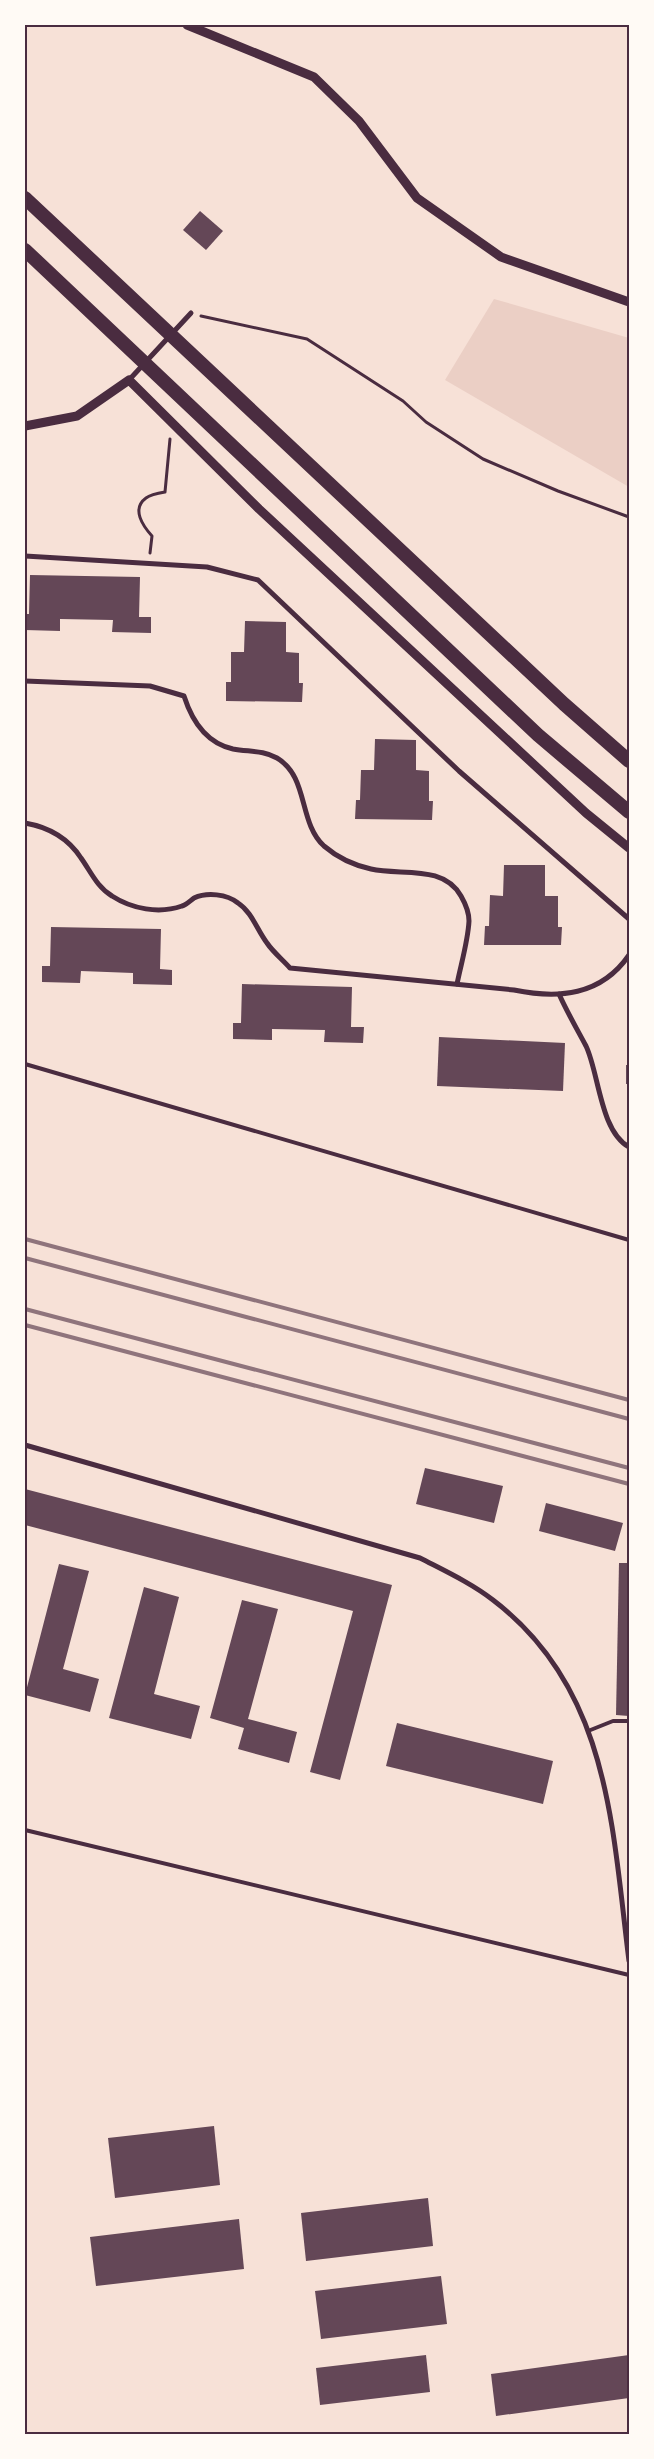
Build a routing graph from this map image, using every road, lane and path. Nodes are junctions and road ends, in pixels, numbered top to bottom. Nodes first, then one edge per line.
1 (186, 25) edge
2 (25, 198) edge
3 (25, 250) edge
4 (629, 302) edge
5 (191, 313) joint
6 (129, 380) junction
7 (172, 422) junction
8 (25, 426) edge
9 (629, 517) edge
10 (25, 556) edge
11 (148, 563) junction
12 (25, 681) edge
13 (629, 761) edge
14 (629, 812) edge
15 (25, 823) edge
16 (629, 848) edge
17 (629, 919) edge
18 (629, 955) edge
19 (457, 984) junction
20 (559, 994) junction
21 (25, 1064) edge
22 (629, 1147) edge
23 (629, 1240) edge
24 (25, 1445) edge
25 (629, 1721) edge
26 (588, 1731) junction
27 (25, 1830) edge
28 (629, 1961) edge
29 (629, 1976) edge

1 - 4 street
2 - 13 highway
3 - 14 highway
5 - 6 street
5 - 9 path
6 - 7 street
6 - 8 street
7 - 11 path
7 - 16 street
10 - 11 street
11 - 17 street
12 - 19 street
15 - 19 street
18 - 20 street
19 - 20 street
20 - 22 street
21 - 23 lane
24 - 26 street
25 - 26 lane
26 - 28 street
27 - 29 lane

